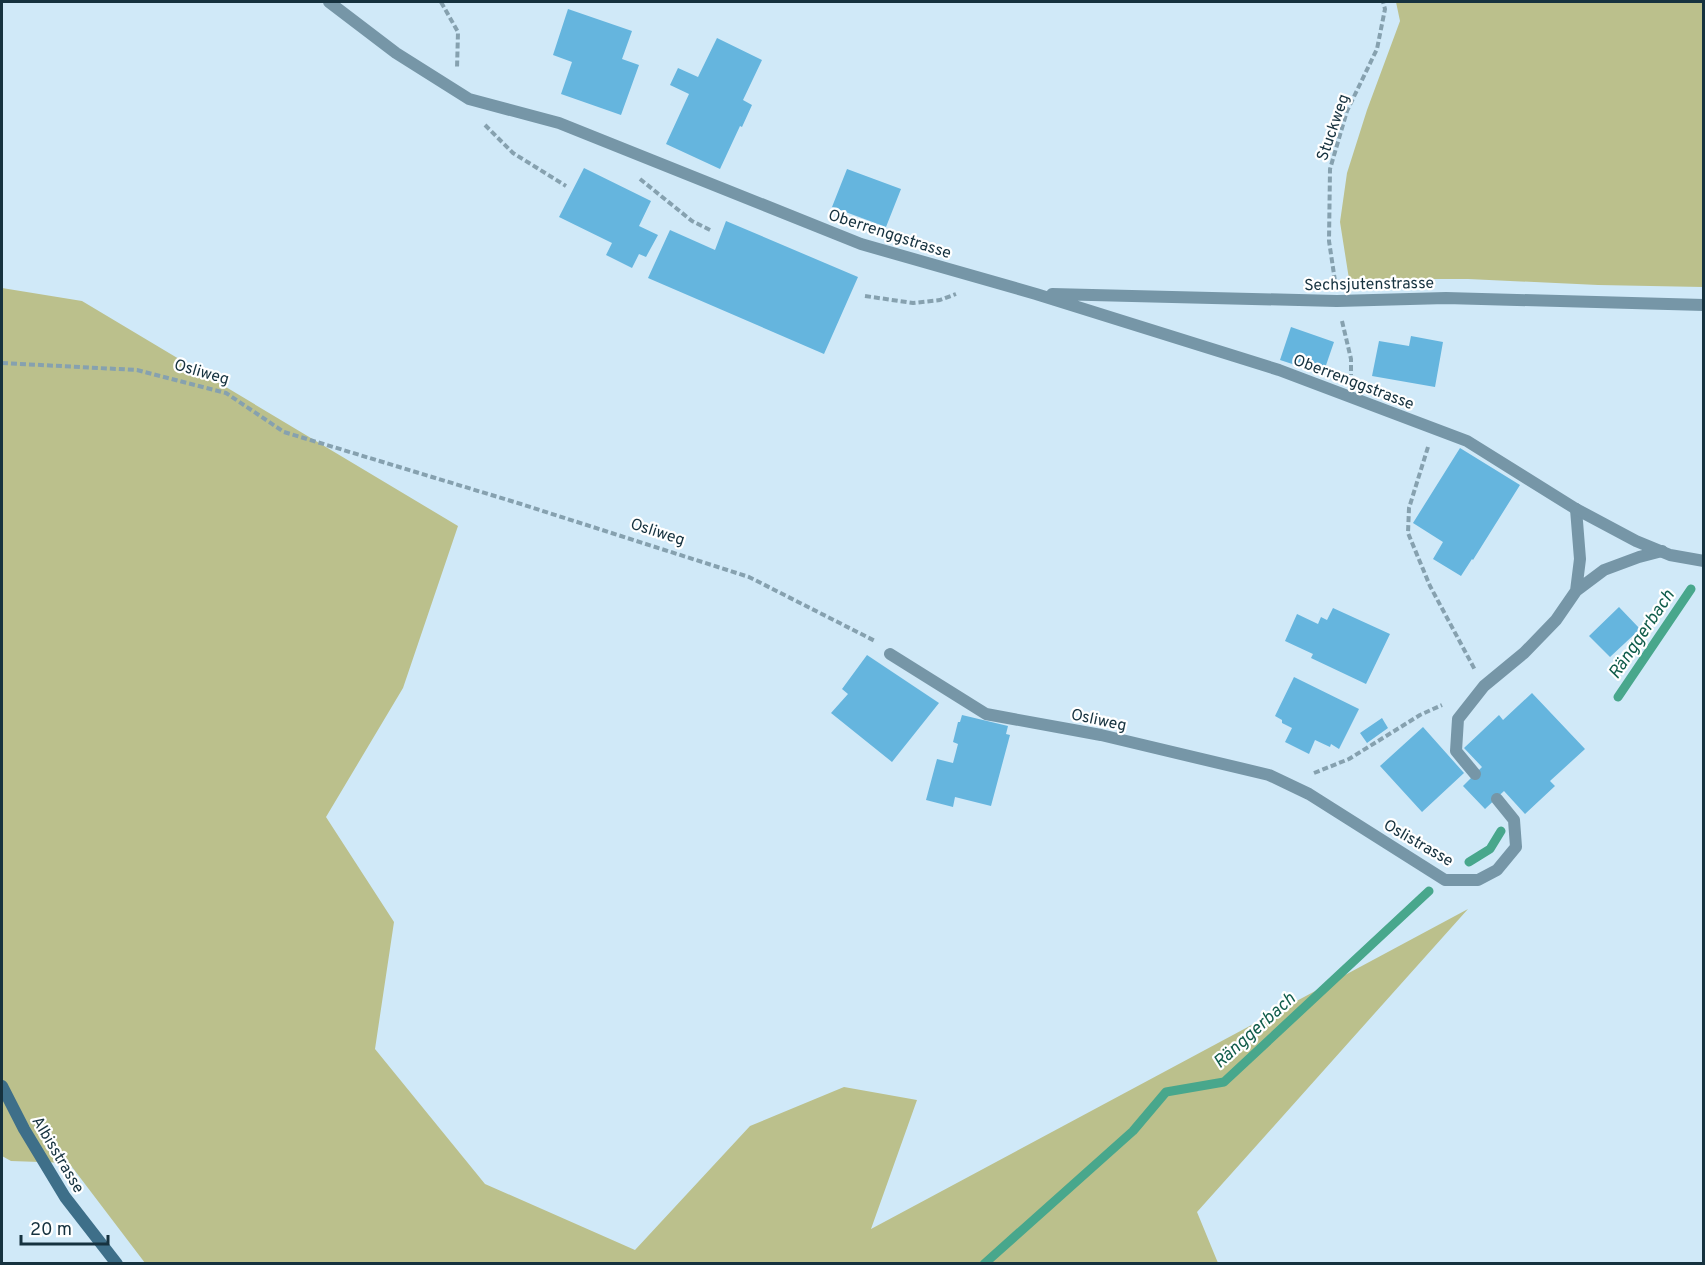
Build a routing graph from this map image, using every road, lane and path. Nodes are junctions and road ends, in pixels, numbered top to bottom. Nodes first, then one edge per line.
1 (329, 2) edge
2 (441, 2) edge
3 (1383, 2) edge
4 (455, 90) junction
5 (470, 99) junction
6 (639, 178) dead end
7 (566, 186) dead end
8 (712, 231) dead end
9 (980, 278) junction
10 (1036, 294) junction
11 (865, 296) dead end
12 (1337, 301) junction
13 (1704, 305) edge
14 (2, 363) edge
15 (1350, 397) junction
16 (1434, 429) junction
17 (1576, 509) junction
18 (1662, 551) junction
19 (1704, 561) edge
20 (1576, 591) junction
21 (890, 654) joint
22 (1484, 686) junction
23 (1452, 701) dead end
24 (1475, 774) dead end
25 (1287, 784) junction
26 (1497, 799) dead end
27 (2, 1086) edge
28 (117, 1263) edge

1 - 4 street, Oberrenggstrasse
2 - 4 path
3 - 12 path, Stuckweg
4 - 5 street, Oberrenggstrasse
5 - 7 path
5 - 9 street, Oberrenggstrasse
6 - 8 path
9 - 10 street, Oberrenggstrasse
9 - 11 path
10 - 12 street, Sechsjutenstrasse
10 - 15 street, Oberrenggstrasse
12 - 13 street, Sechsjutenstrasse
12 - 15 path, Stuckweg
14 - 21 path, Osliweg
15 - 16 street, Oberrenggstrasse
16 - 17 street, Oberrenggstrasse
16 - 22 path
17 - 18 street, Oberrenggstrasse
17 - 20 street
18 - 19 street, Oberrenggstrasse
18 - 20 street
20 - 22 street
21 - 25 street, Osliweg
22 - 24 street
23 - 25 path
25 - 26 street, Oslistrasse
27 - 28 main road, Albisstrasse

